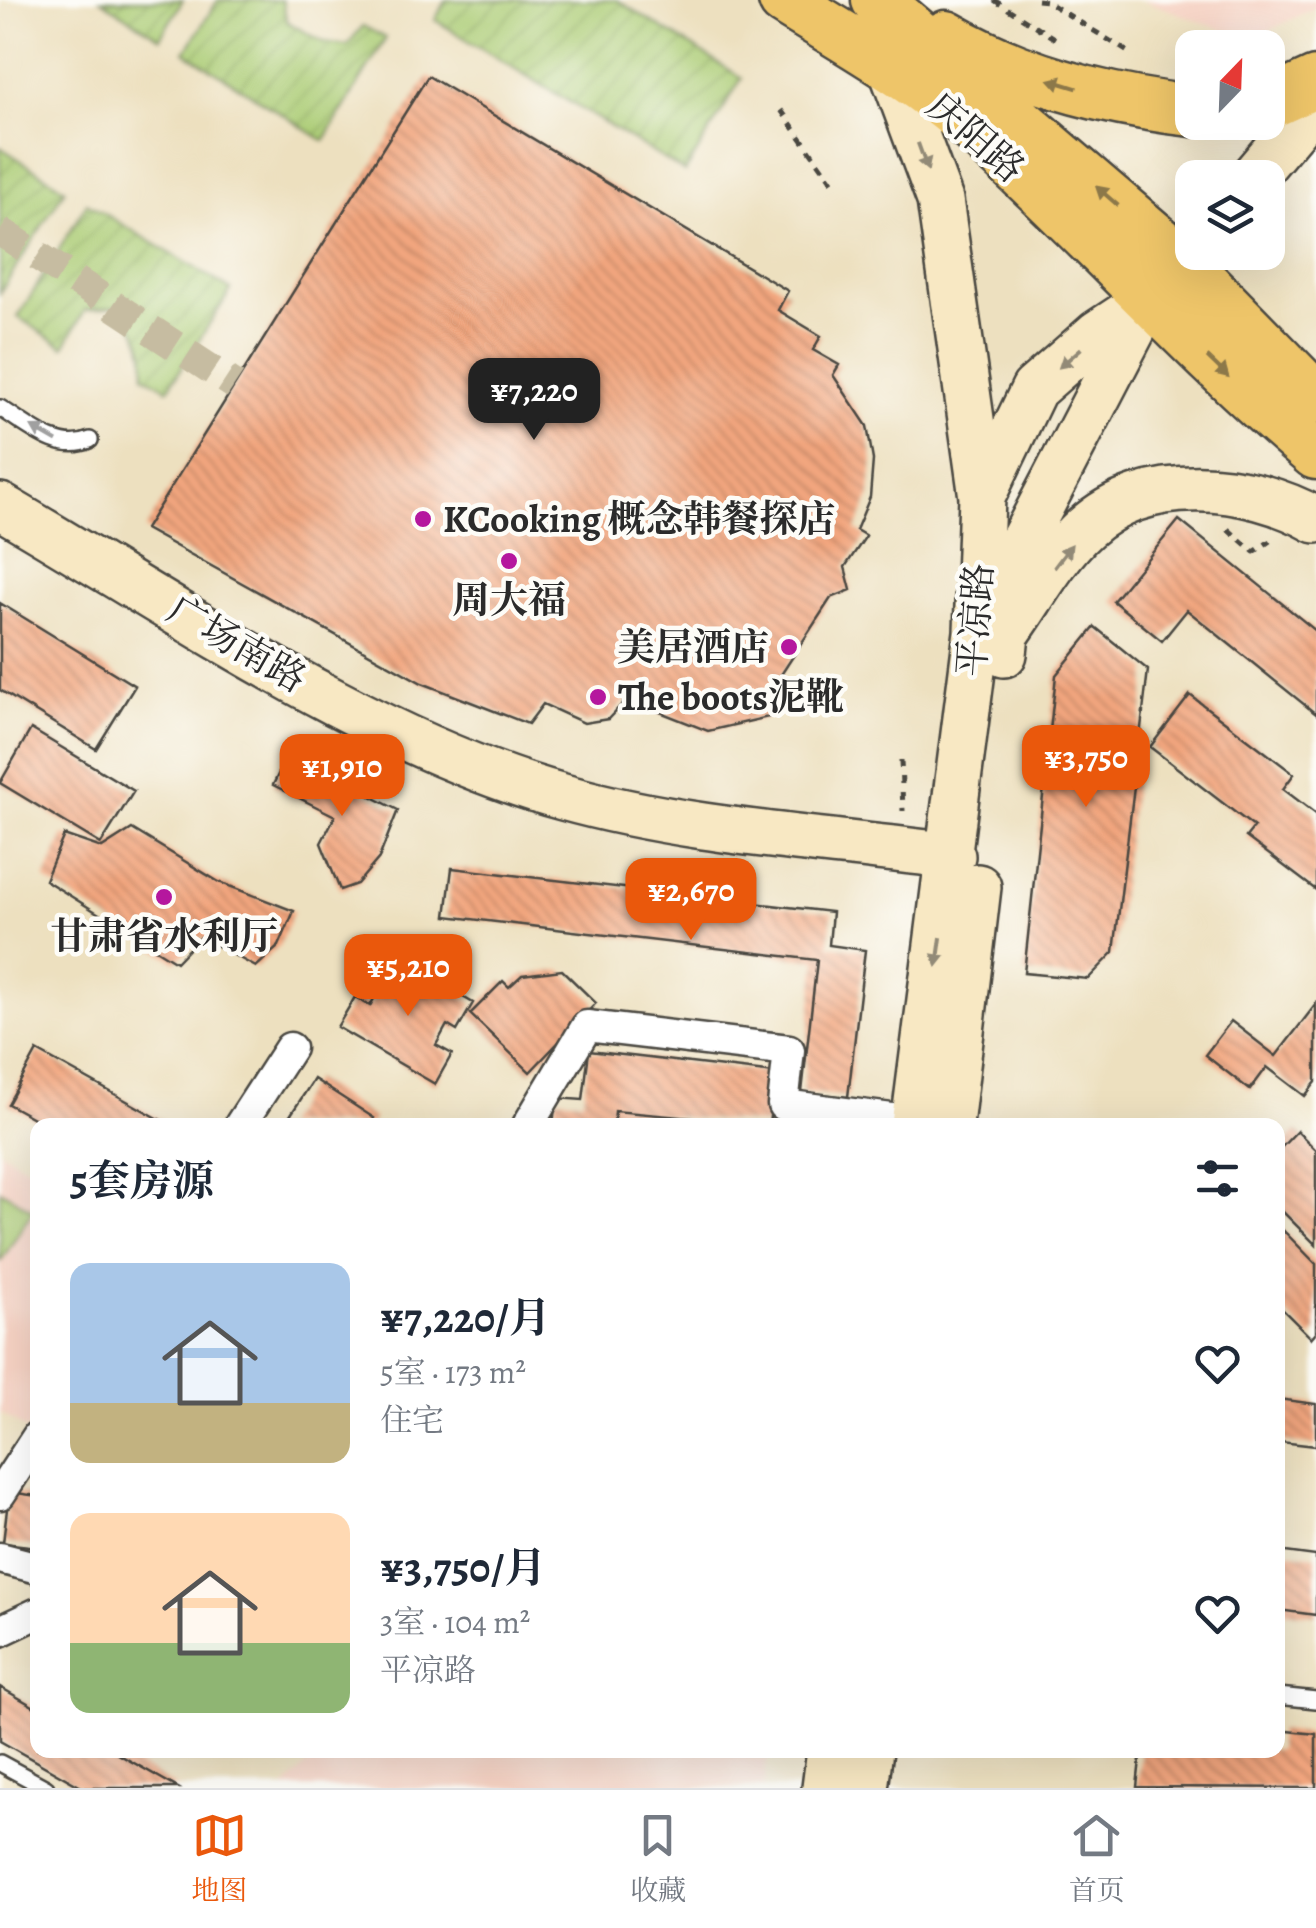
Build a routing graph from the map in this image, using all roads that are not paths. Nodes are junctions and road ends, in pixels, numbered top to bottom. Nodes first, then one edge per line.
1 (784, 0) edge
2 (881, 0) edge
3 (890, 65) junction
4 (1316, 82) edge
5 (1285, 96) edge
6 (1316, 102) edge
7 (1175, 107) edge
8 (1267, 160) edge
9 (1175, 243) edge
10 (1175, 267) edge
11 (1202, 270) edge
12 (1148, 300) junction
13 (1316, 398) edge
14 (0, 408) edge
15 (90, 440) dead end
16 (1316, 454) edge
17 (982, 497) junction
18 (0, 506) edge
19 (1316, 520) edge
20 (1006, 635) junction
21 (952, 856) junction
22 (290, 1048) dead end
23 (245, 1118) edge
24 (532, 1118) edge
25 (881, 1118) edge
26 (927, 1118) edge
27 (927, 1118) edge
28 (30, 1448) edge
29 (0, 1494) edge
30 (0, 1558) edge
31 (30, 1566) edge
32 (30, 1617) edge
33 (0, 1632) edge
34 (1285, 1697) edge
35 (1316, 1700) edge
36 (829, 1758) edge
37 (869, 1758) edge
38 (0, 1763) edge
39 (46, 1788) edge
40 (825, 1788) edge
41 (865, 1788) edge

1 - 3 main road, 庆阳路
7 -> 2 main road
9 -> 2 main road, 庆阳路
3 - 12 main road, 庆阳路
3 -> 17 street
4 - 5 main road
6 - 8 street
10 - 12 main road, 平凉路
11 - 13 main road, 庆阳路
12 -> 16 main road, 庆阳路
12 -> 17 street, 平凉路
12 - 20 street, 平凉路
15 -> 14 lane
17 - 21 street, 平凉路
18 - 21 street, 广场南路
20 -> 19 street
20 - 26 street, 平凉路
21 -> 27 street, 平凉路
22 - 23 street
24 - 25 street
28 - 29 street
30 - 31 street
32 - 33 street
34 - 35 lane
36 - 40 street
37 - 41 street
38 - 39 lane

